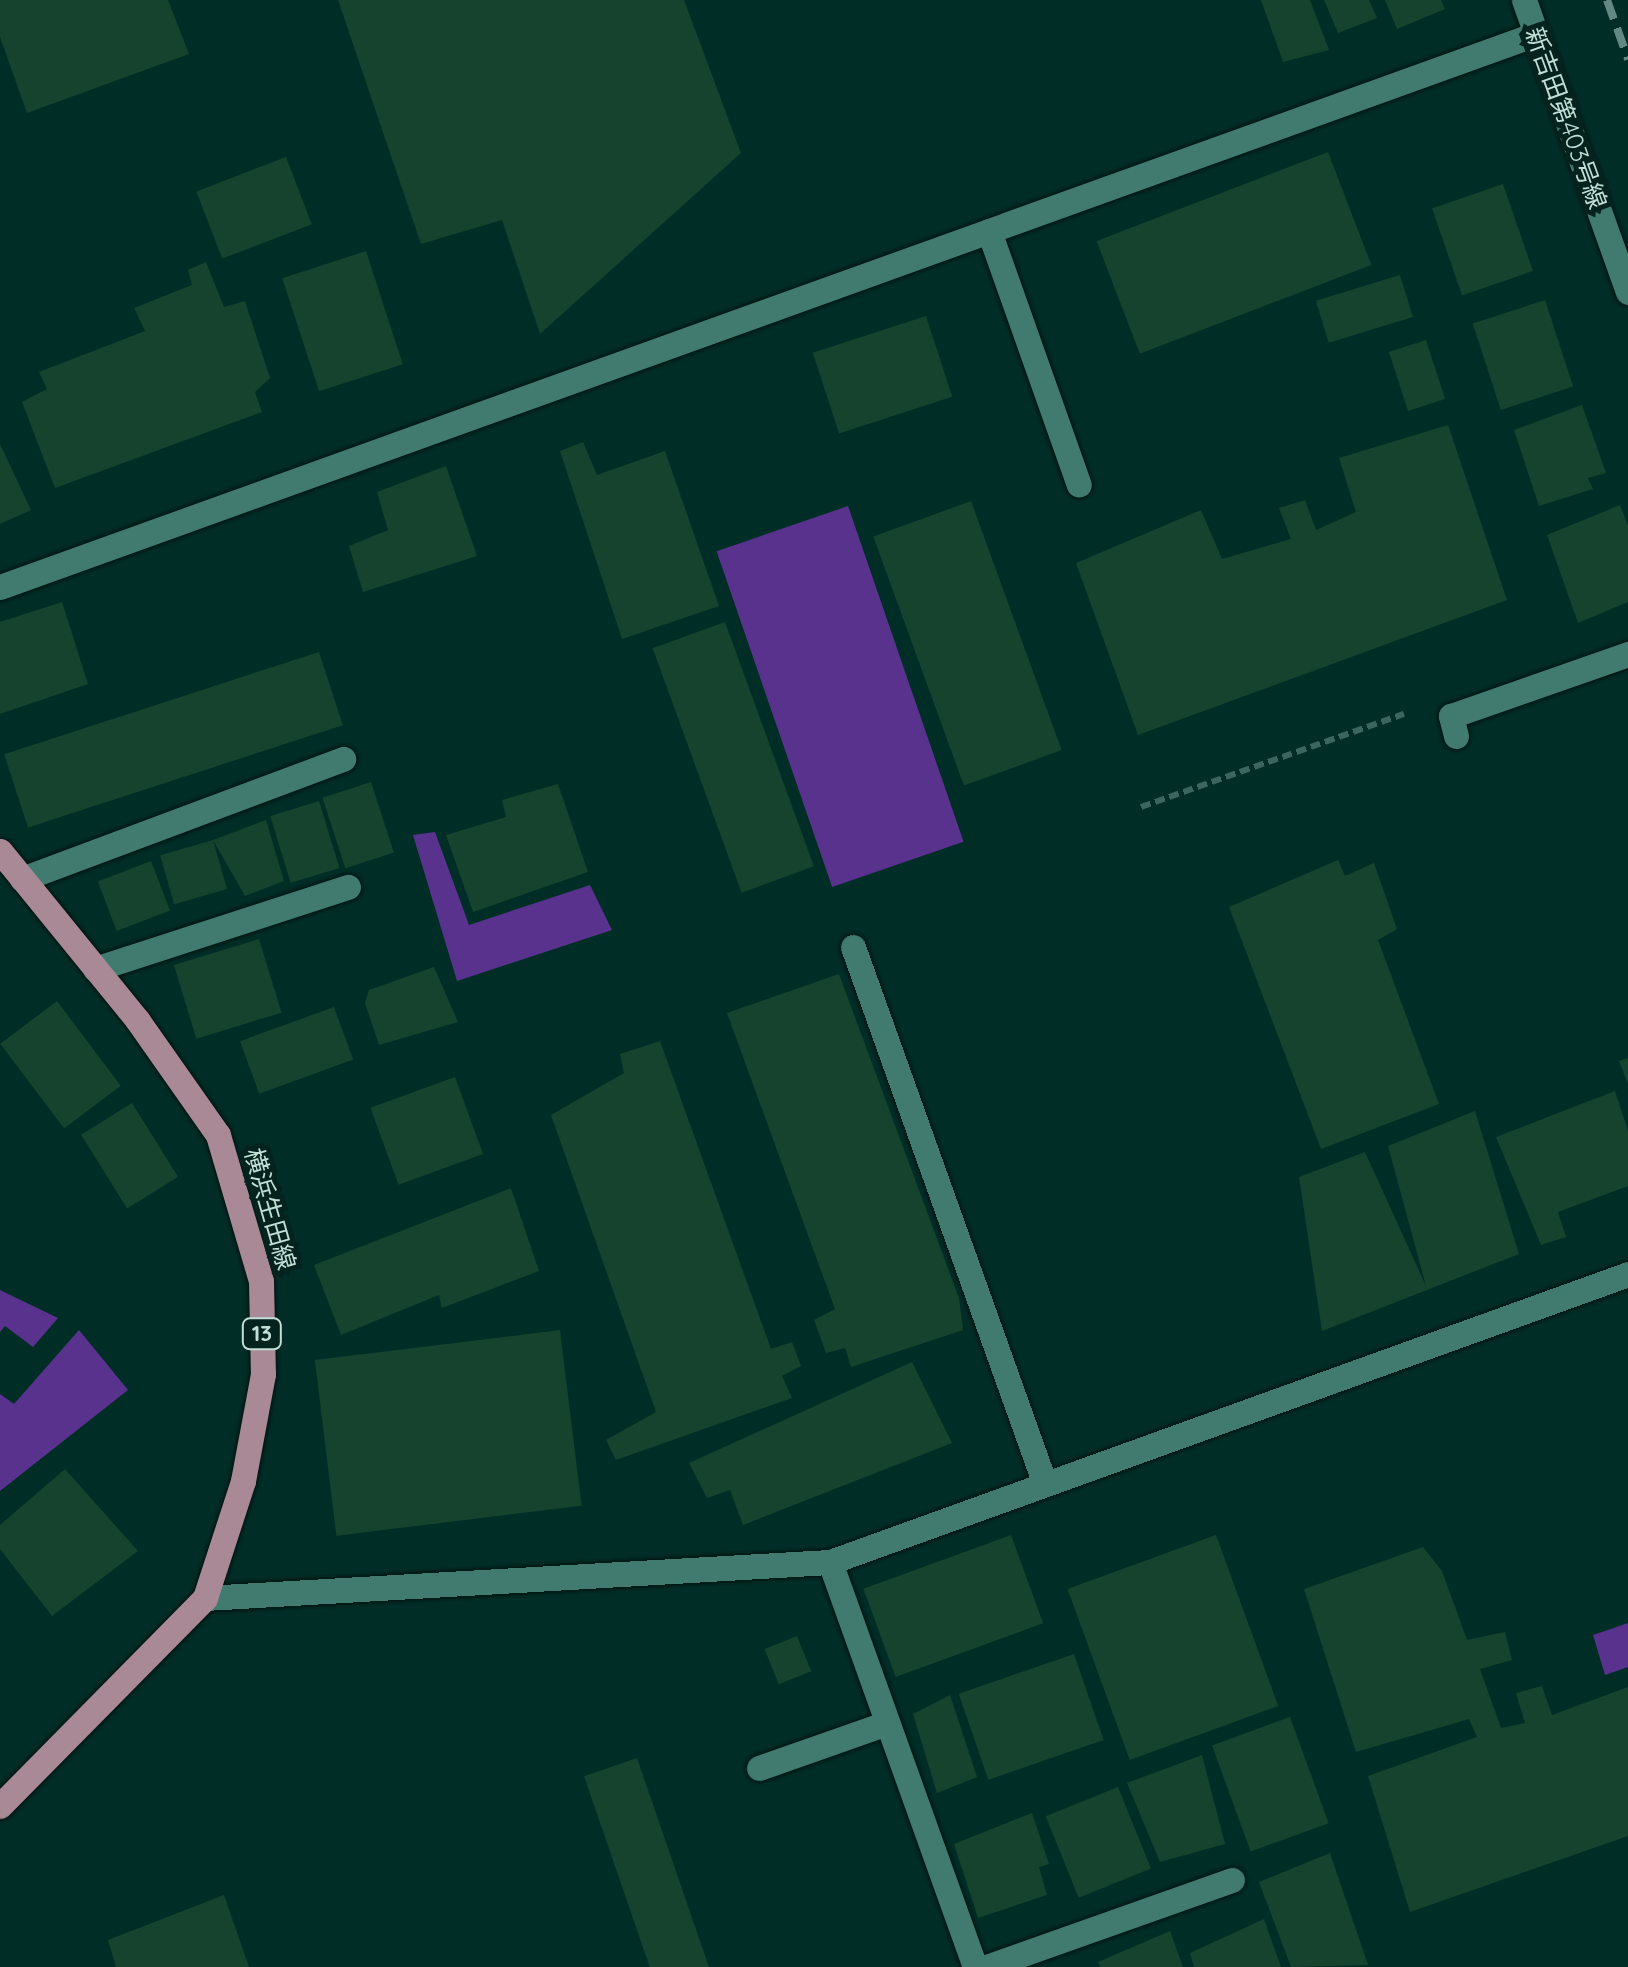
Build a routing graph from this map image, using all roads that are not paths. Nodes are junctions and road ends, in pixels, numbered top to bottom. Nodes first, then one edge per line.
1 (1524, 0) edge
2 (1536, 34) junction
3 (988, 231) junction
4 (1628, 292) edge
5 (1080, 486) dead end
6 (0, 588) edge
7 (1628, 654) edge
8 (1456, 736) dead end
9 (343, 759) dead end
10 (0, 851) edge
11 (22, 879) junction
12 (348, 887) dead end
13 (854, 947) dead end
14 (95, 968) junction
15 (1628, 1274) edge
16 (1045, 1484) junction
17 (830, 1562) junction
18 (205, 1598) junction
19 (887, 1722) junction
20 (760, 1768) dead end
21 (0, 1806) edge
22 (1232, 1880) dead end
23 (975, 1967) edge
24 (986, 1967) edge

1 - 2 street, 新吉田第403号線
2 - 3 street
2 - 4 street, 新吉田第403号線
3 - 5 street
3 - 6 street
7 - 8 street
9 - 11 street
10 - 11 main road, 横浜生田線 / 13
11 - 14 main road, 横浜生田線 / 13
12 - 14 street
13 - 16 street
14 - 18 main road, 横浜生田線 / 13
15 - 16 street
16 - 17 street
17 - 18 street
17 - 19 street
18 - 21 main road, 横浜生田線 / 13
19 - 20 street
19 - 23 street
22 - 24 street

